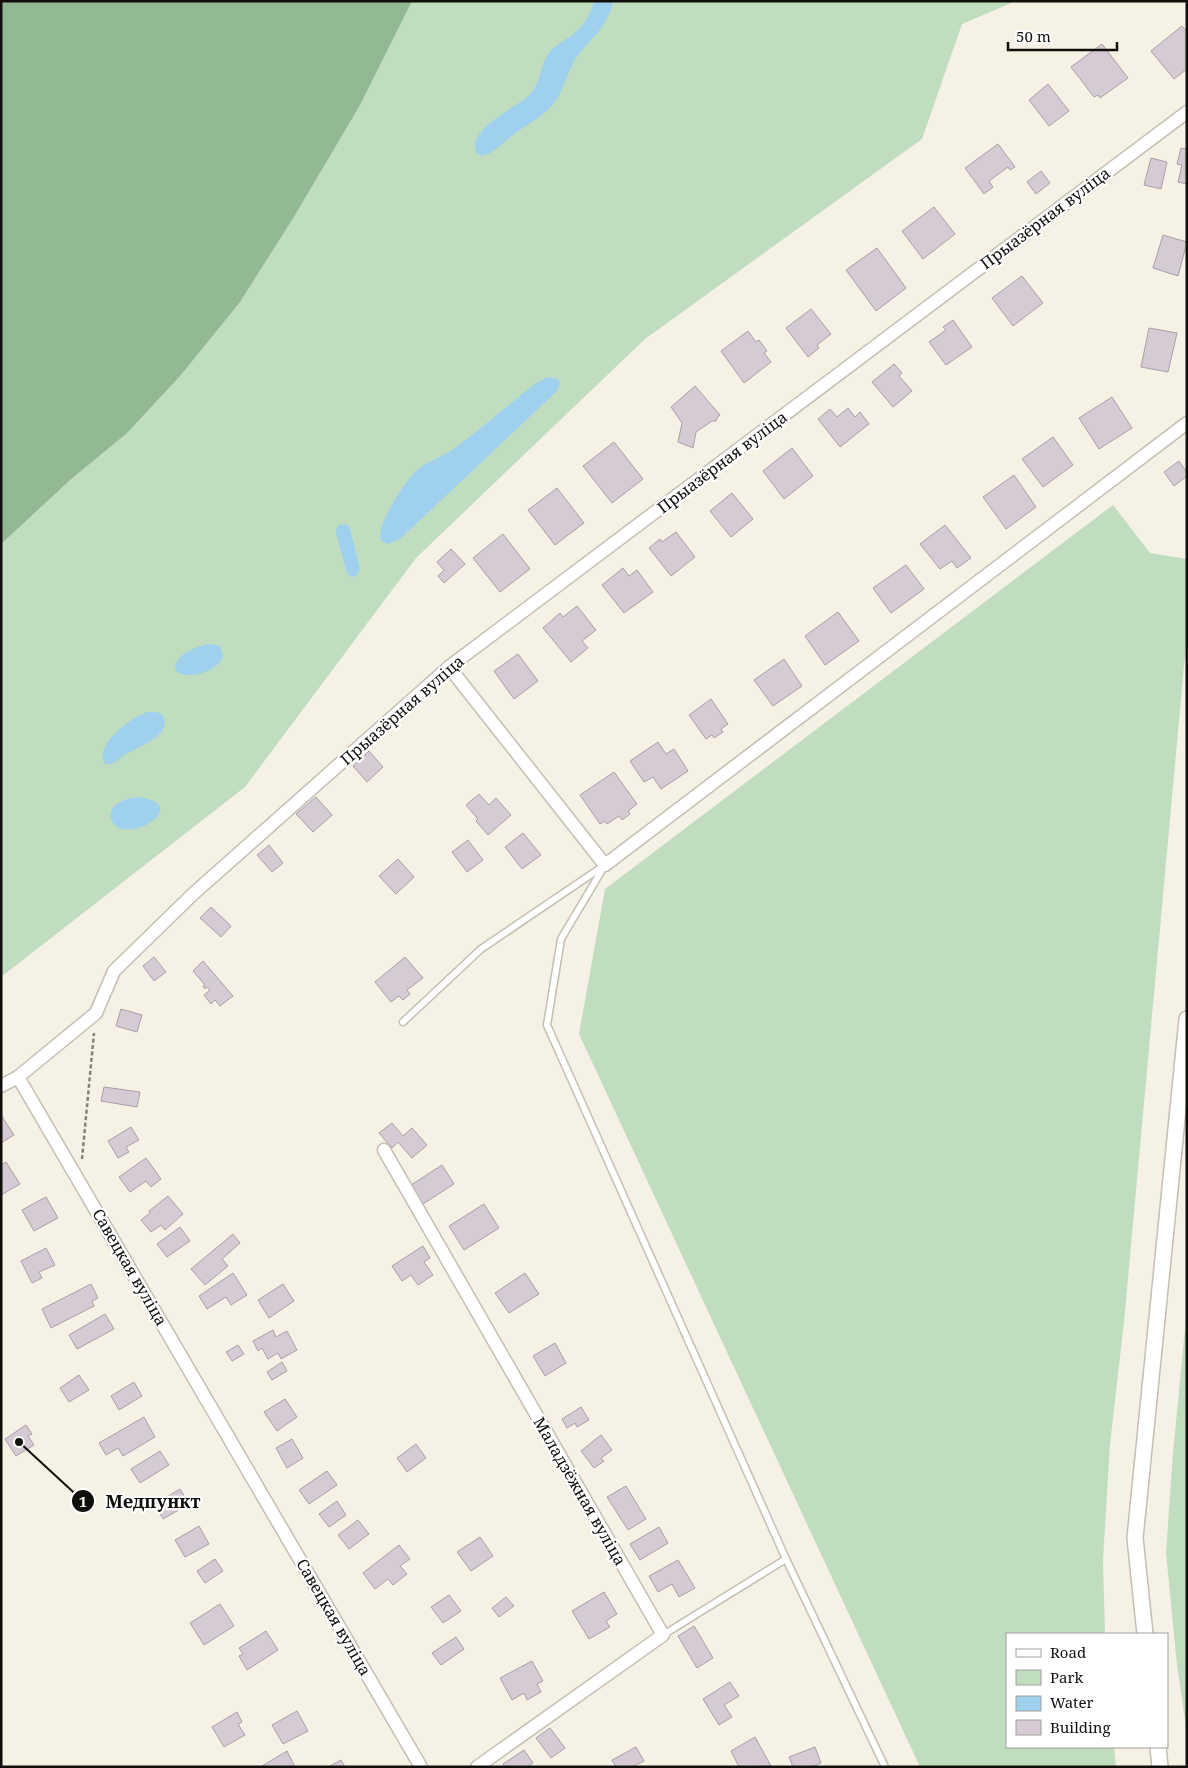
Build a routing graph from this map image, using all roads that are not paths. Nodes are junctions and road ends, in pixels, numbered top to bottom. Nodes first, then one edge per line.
1 (1187, 112) edge
2 (1187, 423) edge
3 (449, 667) junction
4 (605, 865) junction
5 (1187, 1019) edge
6 (403, 1022) dead end
7 (18, 1077) junction
8 (1, 1086) edge
9 (384, 1150) dead end
10 (786, 1559) junction
11 (1145, 1633) edge
12 (663, 1635) junction
13 (1158, 1748) edge
14 (420, 1767) edge
15 (478, 1767) edge
16 (885, 1767) edge
17 (1160, 1767) edge

1 - 3 street, Прыазёрная вуліца
2 - 4 street
3 - 4 street
3 - 7 street, Прыазёрная вуліца
4 - 6 lane
4 - 10 lane
5 - 11 street
7 - 8 street
7 - 14 street, Савецкая вуліца
9 - 12 street, Маладзёжная вуліца
10 - 12 lane
10 - 16 lane
12 - 15 street
13 - 17 street

